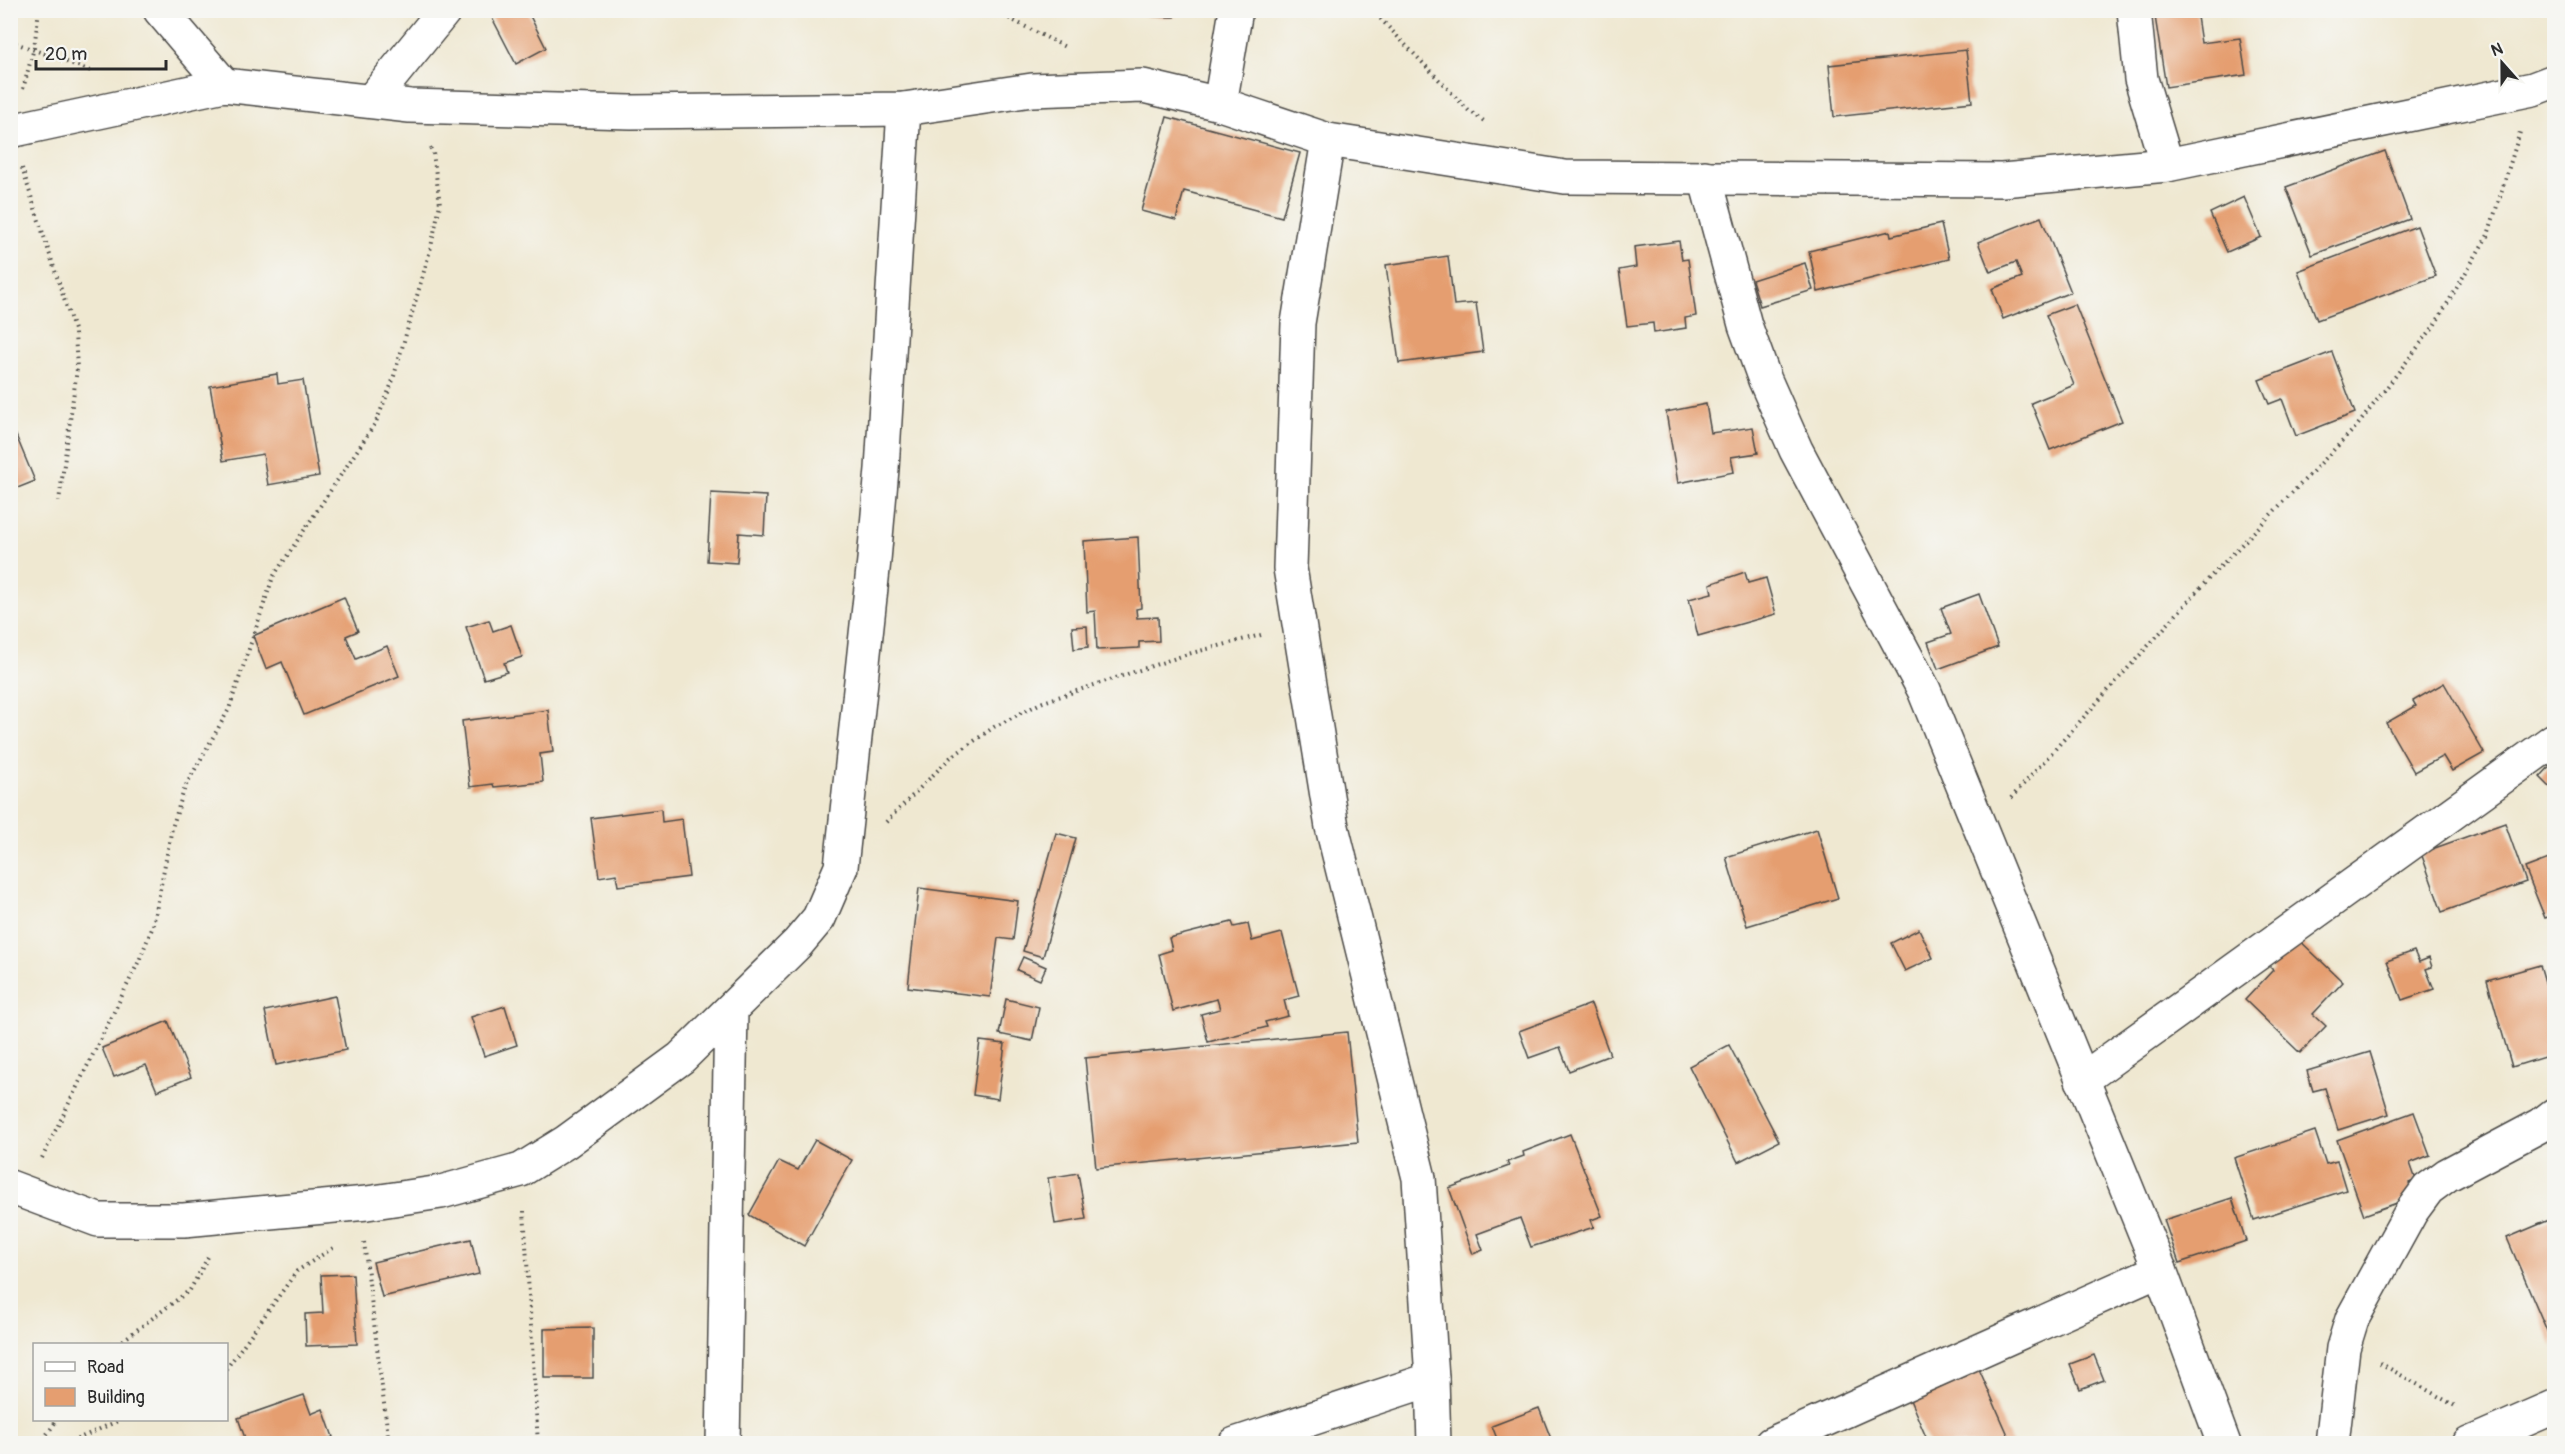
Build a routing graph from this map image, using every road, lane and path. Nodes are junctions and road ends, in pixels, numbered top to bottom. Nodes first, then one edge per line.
1 (39, 10) edge
2 (160, 10) edge
3 (445, 10) edge
4 (1236, 10) edge
5 (1372, 10) edge
6 (2134, 10) edge
7 (10, 40) edge
8 (34, 48) junction
9 (96, 73) dead end
10 (224, 85) junction
11 (2544, 85) edge
12 (372, 100) junction
13 (1220, 104) junction
14 (410, 106) junction
15 (904, 109) junction
16 (1488, 124) dead end
17 (11, 131) edge
18 (1328, 140) junction
19 (2167, 165) junction
20 (1706, 177) junction
21 (59, 501) dead end
22 (1297, 625) junction
23 (2554, 740) edge
24 (883, 825) dead end
25 (1982, 831) junction
26 (731, 1010) junction
27 (2082, 1080) junction
28 (2554, 1115) edge
29 (521, 1170) junction
30 (17, 1190) edge
31 (232, 1215) junction
32 (364, 1216) junction
33 (2160, 1270) junction
34 (119, 1343) edge
35 (2343, 1348) junction
36 (228, 1367) edge
37 (1432, 1378) junction
38 (2554, 1407) edge
39 (56, 1421) edge
40 (116, 1421) edge
41 (2482, 1438) edge
42 (39, 1443) edge
43 (66, 1443) edge
44 (389, 1443) edge
45 (538, 1443) edge
46 (723, 1443) edge
47 (1235, 1443) edge
48 (1434, 1443) edge
49 (1772, 1443) edge
50 (2224, 1443) edge
51 (2332, 1443) edge

1 - 8 path
2 - 10 street
3 - 12 street
4 - 13 street
5 - 16 path
6 - 19 street
7 - 8 path
8 - 9 path
8 - 17 path
10 - 12 street
10 - 17 street
11 - 19 street
11 - 25 path
12 - 14 street
13 - 15 street
13 - 18 street
14 - 15 street
14 - 30 path
15 - 26 street
17 - 21 path
18 - 20 street
18 - 22 street
19 - 20 street
20 - 25 street
22 - 24 path
22 - 37 street
23 - 27 street
25 - 27 street
26 - 29 street
26 - 46 street
27 - 33 street
28 - 35 street
29 - 32 street
29 - 45 path
30 - 31 street
31 - 32 street
31 - 34 path
32 - 36 path
32 - 44 path
33 - 49 street
33 - 50 street
35 - 41 path
35 - 51 street
37 - 47 street
37 - 48 street
38 - 41 street
39 - 42 path
40 - 43 path

